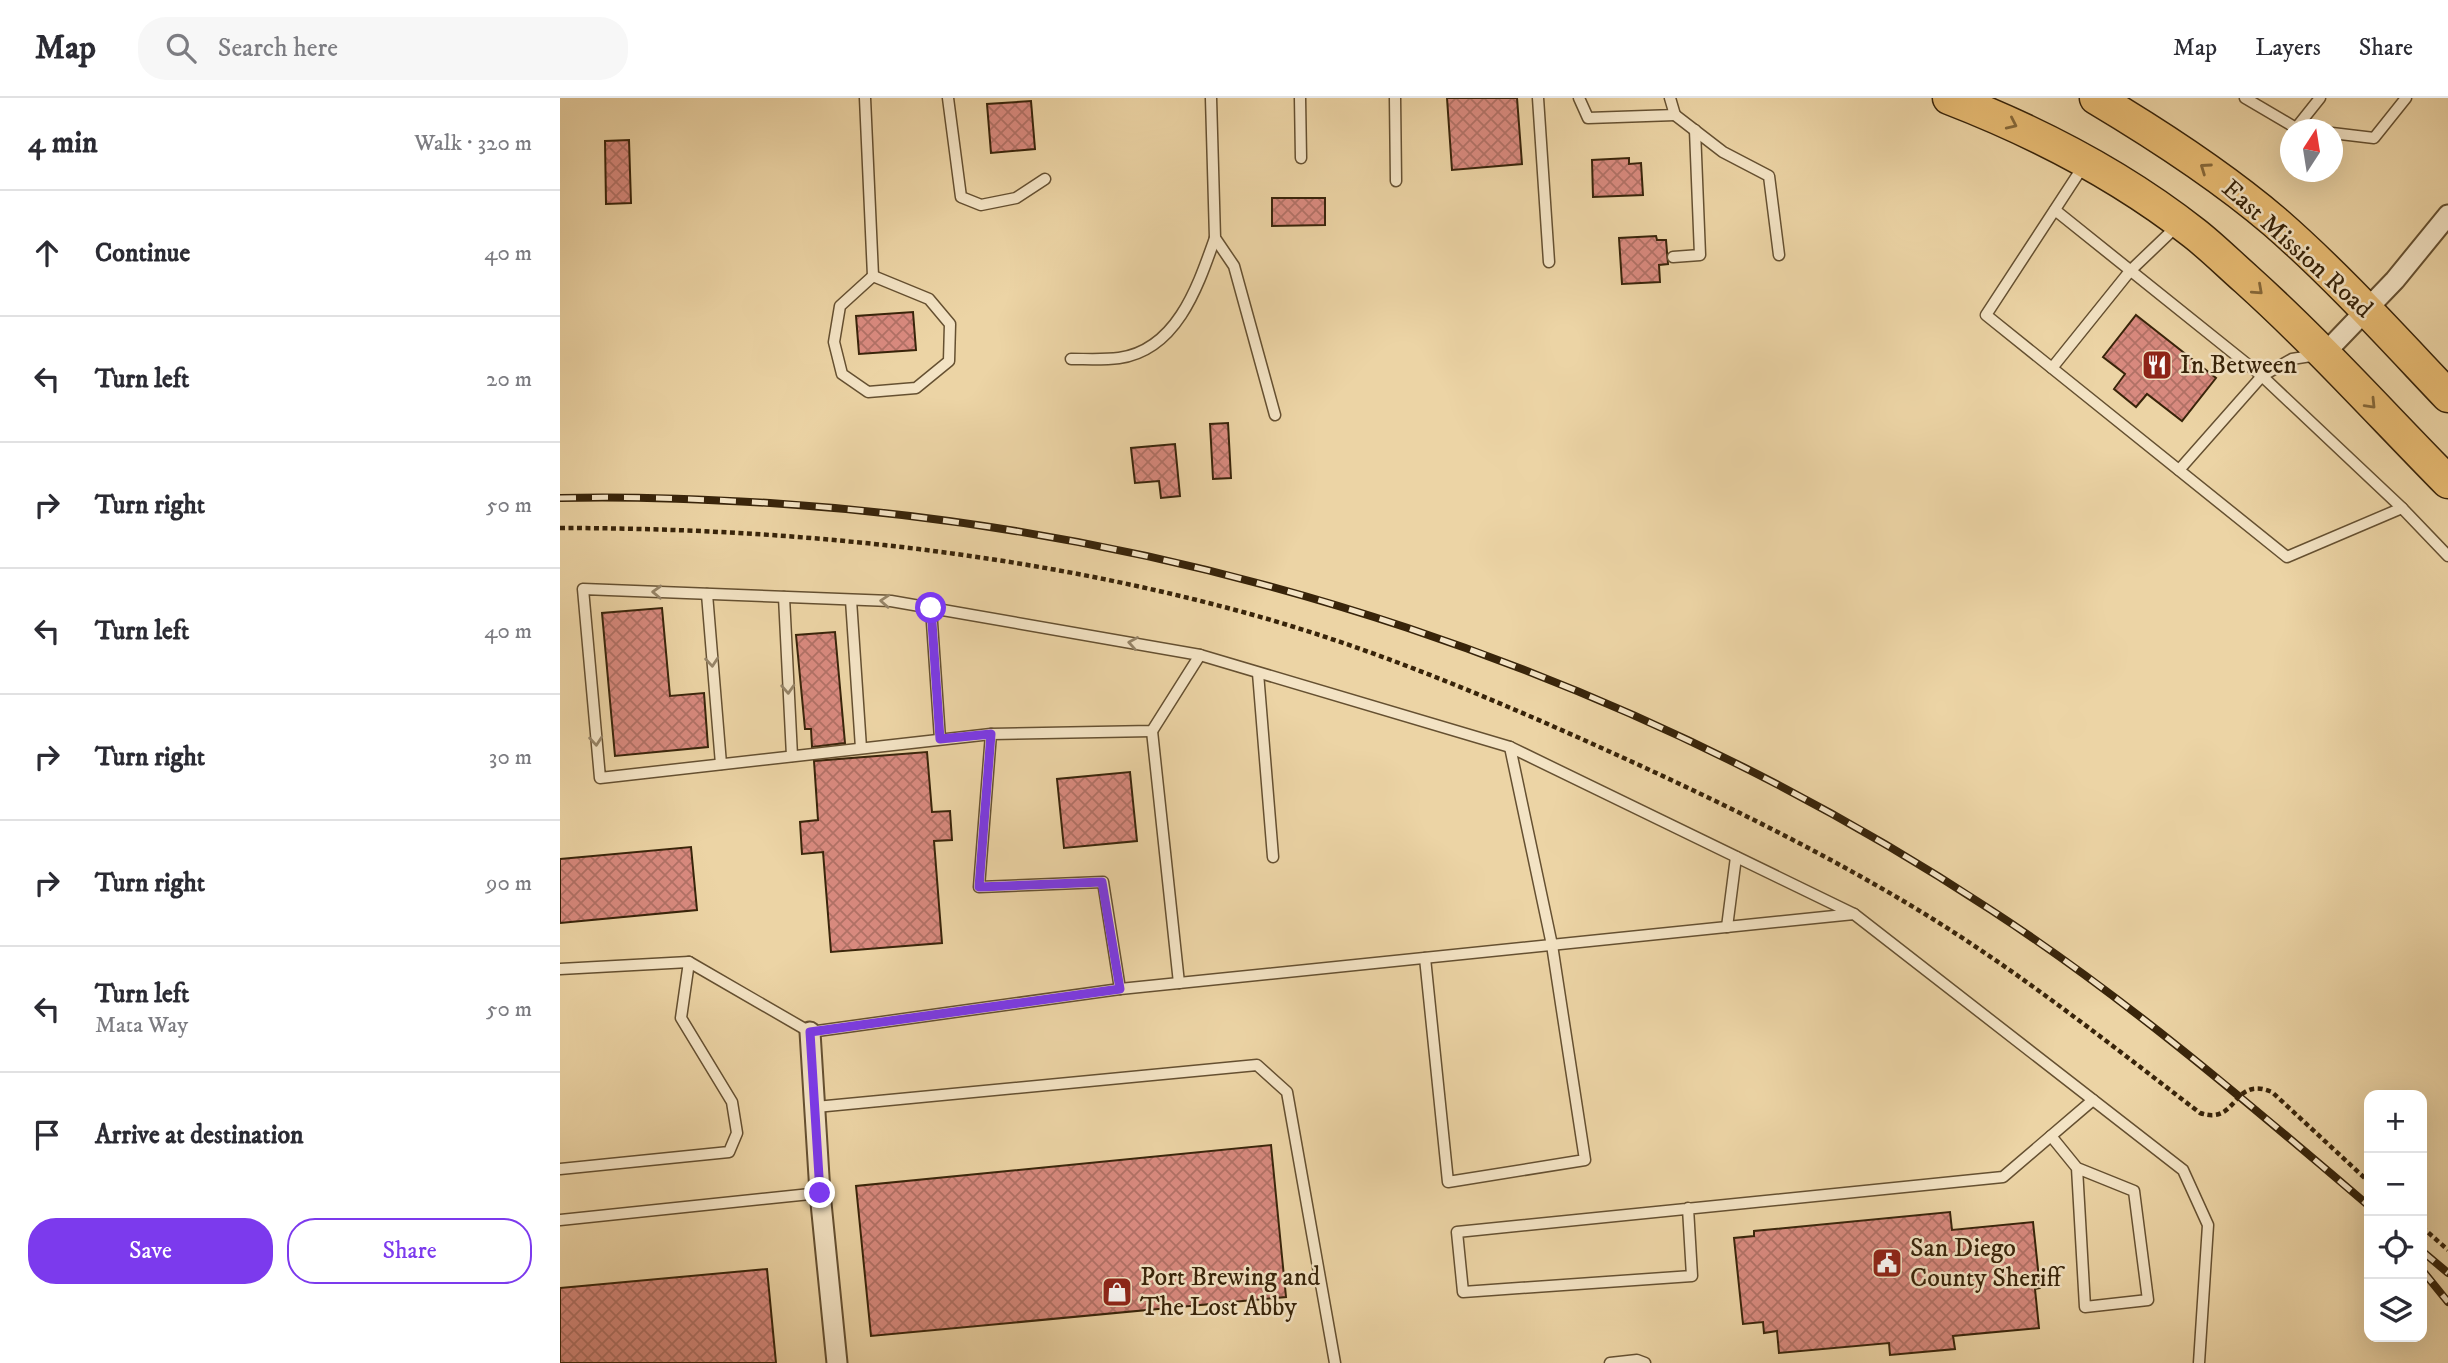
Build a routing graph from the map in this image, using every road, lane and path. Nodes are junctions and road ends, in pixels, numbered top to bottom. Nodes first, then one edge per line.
1 (865, 98) edge
2 (948, 98) edge
3 (1211, 98) edge
4 (1300, 98) edge
5 (1395, 98) edge
6 (1538, 98) edge
7 (1579, 98) edge
8 (1670, 98) edge
9 (1949, 98) edge
10 (2095, 98) edge
11 (2245, 98) edge
12 (2320, 98) edge
13 (2406, 98) edge
14 (1675, 115) junction
15 (2283, 119) edge
16 (2307, 119) edge
17 (1695, 130) junction
18 (2343, 134) edge
19 (1301, 158) dead end
20 (2086, 161) junction
21 (1045, 178) dead end
22 (1396, 181) dead end
23 (2054, 210) junction
24 (2448, 215) edge
25 (2180, 223) junction
26 (1214, 238) junction
27 (1779, 255) dead end
28 (1673, 257) dead end
29 (1549, 262) dead end
30 (2130, 271) junction
31 (873, 276) junction
32 (2366, 311) junction
33 (2324, 354) junction
34 (1071, 359) dead end
35 (2052, 368) junction
36 (2262, 376) junction
37 (2448, 396) edge
38 (1275, 415) dead end
39 (2179, 470) junction
40 (2448, 482) edge
41 (2402, 508) junction
42 (2448, 556) edge
43 (707, 594) junction
44 (784, 597) junction
45 (851, 600) junction
46 (931, 608) junction
47 (1200, 655) junction
48 (1258, 673) junction
49 (1152, 732) junction
50 (991, 734) junction
51 (940, 739) junction
52 (1510, 747) junction
53 (861, 748) junction
54 (792, 756) junction
55 (721, 764) junction
56 (1736, 857) junction
57 (1273, 858) dead end
58 (1854, 914) junction
59 (1727, 927) junction
60 (1552, 945) junction
61 (1425, 958) junction
62 (690, 962) junction
63 (560, 969) edge
64 (1179, 983) junction
65 (1120, 989) junction
66 (810, 1032) junction
67 (2093, 1100) junction
68 (816, 1107) junction
69 (2051, 1136) junction
70 (560, 1168) edge
71 (2077, 1168) junction
72 (820, 1193) junction
73 (1688, 1208) junction
74 (560, 1220) edge
75 (2427, 1231) edge
76 (2448, 1250) edge
77 (837, 1363) edge
78 (1335, 1363) edge
79 (1610, 1363) edge
80 (1645, 1363) edge
81 (2199, 1363) edge

1 - 31 lane
2 - 21 lane
3 - 26 lane
4 - 19 lane
5 - 22 lane
6 - 29 lane
7 - 14 lane
8 - 14 lane
9 -> 20 main road
32 -> 10 main road, East Mission Road
11 - 15 lane
12 - 16 lane
13 - 18 lane
14 - 17 lane
17 - 27 lane
17 - 28 lane
20 - 23 lane
20 - 25 main road
23 - 30 lane
23 - 35 lane
24 - 32 street
25 - 30 lane
25 -> 33 main road
26 - 34 lane
26 - 38 lane
30 - 35 lane
30 - 36 lane
31 - 31 lane
32 - 33 street
32 - 37 main road, East Mission Road
33 - 36 lane
33 -> 40 main road
35 - 39 lane
36 - 39 lane
36 - 41 lane
39 - 41 lane
41 - 42 lane
43 - 44 lane
43 -> 55 lane
43 -> 55 lane
44 - 45 lane
44 -> 54 lane
46 -> 45 lane
45 - 53 lane
47 -> 46 lane
46 - 51 lane
47 - 48 lane
47 - 49 lane
48 - 52 lane
48 - 57 lane
49 - 50 lane
49 - 64 lane
50 - 51 lane
50 - 65 lane
51 - 53 lane
52 - 56 lane
52 - 60 lane
53 - 54 lane
54 - 55 lane
56 - 58 lane
56 - 59 lane
58 - 59 lane
58 - 67 lane
59 - 60 lane
60 - 61 lane
60 - 61 lane
61 - 64 lane
62 - 63 lane
62 - 66 lane
62 - 70 lane
64 - 65 lane
65 - 66 lane
66 - 68 street
67 - 69 lane
67 - 81 lane
68 - 72 street
68 - 78 lane
69 - 71 lane
69 - 73 lane
71 - 71 lane
72 - 74 lane
72 - 77 street
73 - 73 lane
75 - 76 path
79 - 80 lane

